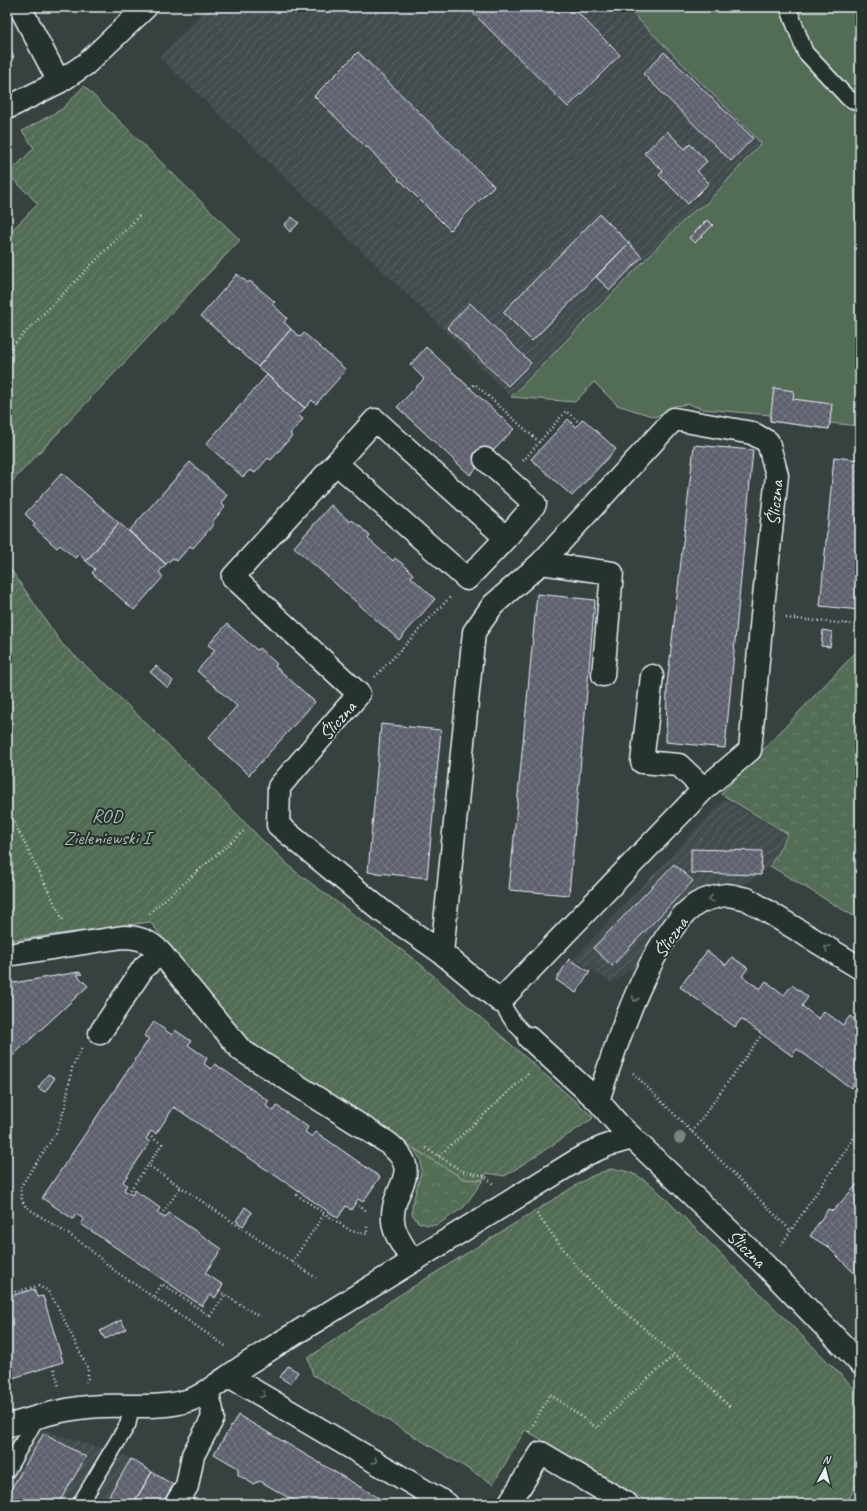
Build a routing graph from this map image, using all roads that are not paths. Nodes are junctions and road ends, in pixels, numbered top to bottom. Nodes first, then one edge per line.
1 (20, 7) edge
2 (146, 7) edge
3 (788, 7) edge
4 (59, 82) junction
5 (860, 104) edge
6 (7, 108) edge
7 (485, 459) dead end
8 (336, 464) junction
9 (506, 538) junction
10 (541, 563) junction
11 (603, 675) dead end
12 (652, 676) dead end
13 (704, 789) junction
14 (161, 952) junction
15 (442, 952) junction
16 (7, 955) edge
17 (860, 968) edge
18 (500, 1001) junction
19 (100, 1033) dead end
20 (529, 1038) joint
21 (598, 1101) junction
22 (632, 1138) junction
23 (412, 1260) junction
24 (860, 1363) edge
25 (229, 1376) junction
26 (207, 1392) junction
27 (131, 1407) junction
28 (37, 1417) junction
29 (7, 1426) edge
30 (7, 1470) edge
31 (80, 1504) edge
32 (176, 1504) edge
33 (447, 1504) edge
34 (509, 1504) edge
35 (627, 1504) edge

1 - 4 street
2 - 4 street
3 - 5 lane
4 - 6 street
7 - 9 street
8 - 9 street
8 - 9 street, Śliczna
8 - 15 street, Śliczna
10 - 11 street
10 - 13 street, Śliczna
10 - 15 street, Śliczna
12 - 13 street
13 - 18 street, Śliczna
14 - 16 street
14 - 19 street
14 - 23 street
15 - 18 street, Śliczna
17 -> 21 street, Śliczna
18 - 20 lane, Śliczna
20 - 21 street, Śliczna
21 - 22 street, Śliczna
22 - 23 street
22 - 24 street, Śliczna
23 - 25 street
25 - 26 street
25 -> 33 street
26 - 27 street
26 - 32 street
27 - 28 street
27 - 31 lane
28 - 29 street
28 - 30 lane
34 - 35 street

